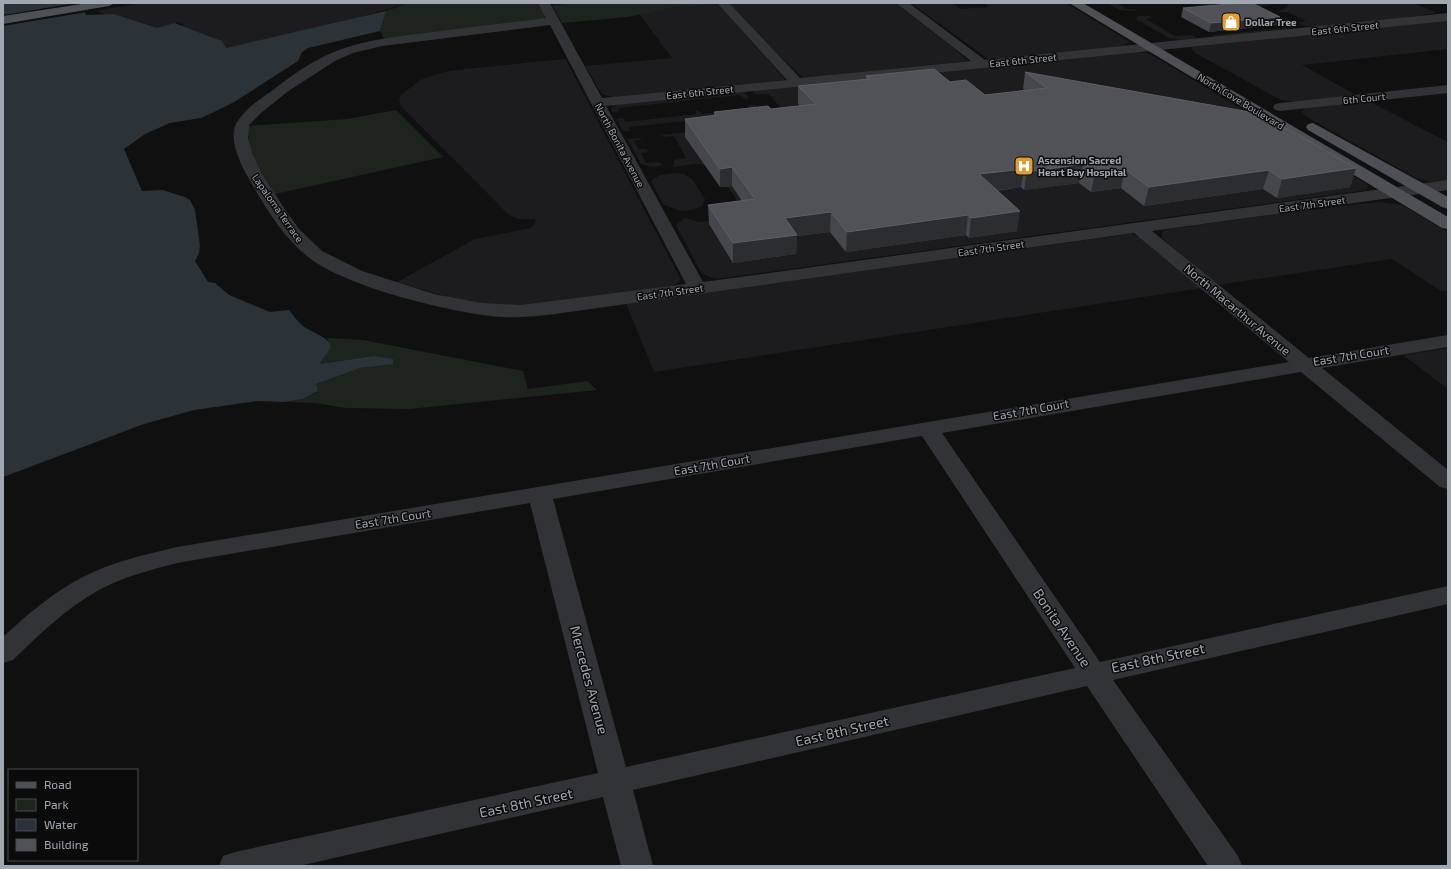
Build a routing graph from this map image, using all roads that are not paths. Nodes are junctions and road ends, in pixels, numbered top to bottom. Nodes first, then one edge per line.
1 (109, 3) edge
2 (544, 3) edge
3 (723, 3) edge
4 (902, 3) edge
5 (1075, 3) edge
6 (1097, 3) edge
7 (1434, 8) dead end
8 (1448, 13) edge
9 (1448, 17) edge
10 (3, 20) edge
11 (554, 22) junction
12 (1139, 27) dead end
13 (1151, 41) junction
14 (1171, 45) junction
15 (1192, 57) dead end
16 (982, 64) junction
17 (797, 83) junction
18 (1448, 88) edge
19 (1267, 100) dead end
20 (598, 102) junction
21 (1280, 107) junction
22 (1448, 185) edge
23 (1421, 189) junction
24 (1395, 193) junction
25 (1448, 204) edge
26 (1448, 224) edge
27 (1138, 228) junction
28 (697, 288) junction
29 (534, 310) joint
30 (1448, 341) edge
31 (1303, 364) junction
32 (927, 427) junction
33 (1448, 482) edge
34 (540, 495) junction
35 (1448, 594) edge
36 (3, 653) edge
37 (1093, 673) junction
38 (616, 783) junction
39 (235, 866) edge
40 (637, 866) edge
41 (1226, 866) edge

1 - 10 main road
2 - 11 street, North Bonita Avenue
3 - 17 street
4 - 16 street
5 - 13 main road, North Cove Boulevard
6 - 12 main road
7 - 8 street
9 - 14 street, East 6th Street
11 - 20 street, North Bonita Avenue
11 - 29 street, Lapaloma Terrace
13 - 14 main road, North Cove Boulevard
13 - 16 street, East 6th Street
13 - 24 main road, North Cove Boulevard
14 - 15 main road, North Cove Boulevard
16 - 17 street, East 6th Street
17 - 20 street, East 6th Street
18 - 21 street, 6th Court
19 - 21 main road, North Cove Boulevard
20 - 28 street, North Bonita Avenue
21 - 23 main road, North Cove Boulevard
22 - 23 street, East 7th Street
23 - 24 street, East 7th Street
23 - 25 main road, North Cove Boulevard
24 - 26 main road, North Cove Boulevard
24 - 27 street, East 7th Street
27 - 28 street, East 7th Street
27 - 31 street, North Macarthur Avenue
28 - 29 street, East 7th Street
30 - 31 street, East 7th Court
31 - 32 street, East 7th Court
31 - 33 street, North Macarthur Avenue
32 - 34 street, East 7th Court
32 - 37 street, Bonita Avenue
34 - 36 street, East 7th Court
34 - 38 street, Mercedes Avenue
35 - 37 street, East 8th Street
37 - 38 street, East 8th Street
37 - 41 street, Bonita Avenue
38 - 39 street, East 8th Street
38 - 40 street, Mercedes Avenue

